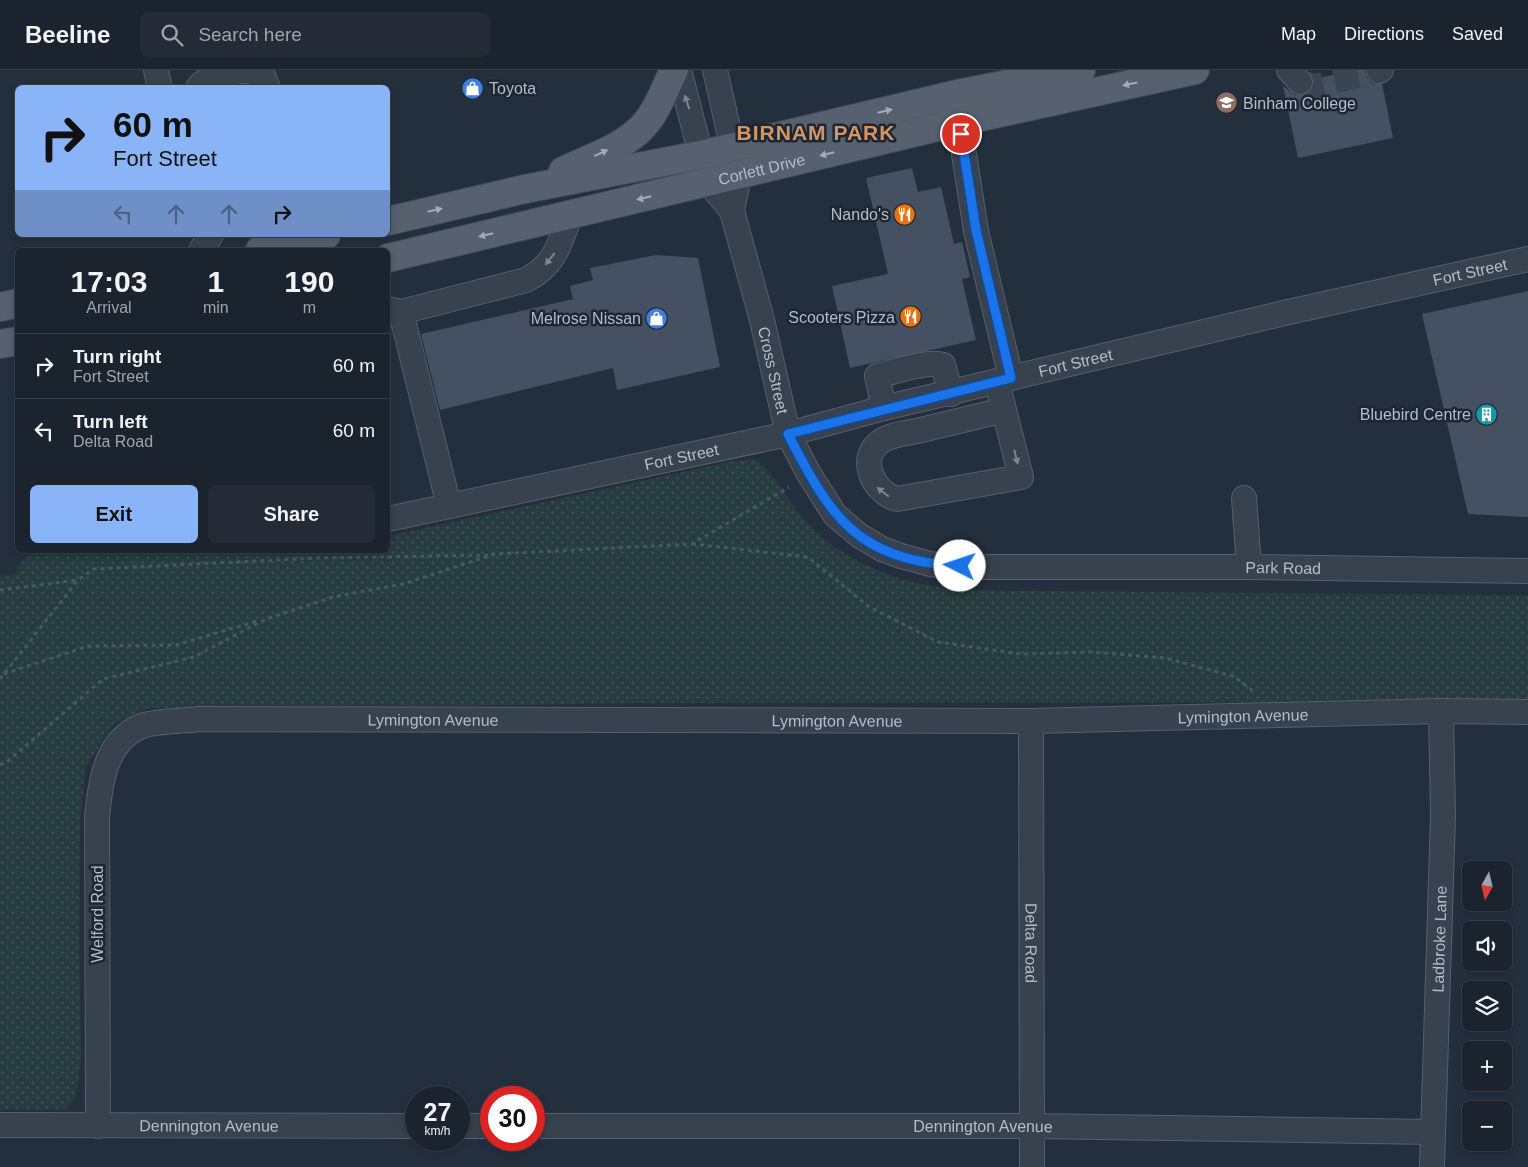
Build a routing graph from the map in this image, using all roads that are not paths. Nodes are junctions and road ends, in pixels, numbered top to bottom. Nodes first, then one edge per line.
1 (156, 70) edge
2 (674, 70) edge
3 (679, 70) edge
4 (715, 70) edge
5 (1081, 70) edge
6 (1194, 70) edge
7 (159, 85) edge
8 (200, 85) edge
9 (267, 85) edge
10 (959, 122) junction
11 (732, 146) junction
12 (700, 155) junction
13 (739, 176) junction
14 (708, 182) junction
15 (525, 189) junction
16 (732, 211) junction
17 (570, 215) junction
18 (390, 221) edge
19 (210, 237) edge
20 (317, 237) edge
21 (202, 248) edge
22 (269, 248) edge
23 (390, 258) edge
24 (1528, 259) edge
25 (15, 304) edge
26 (0, 307) edge
27 (394, 311) edge
28 (15, 342) edge
29 (0, 344) edge
30 (1004, 380) junction
31 (951, 394) junction
32 (884, 408) junction
33 (1004, 410) junction
34 (788, 434) junction
35 (1244, 498) dead end
36 (449, 506) junction
37 (390, 519) edge
38 (1037, 566) joint
39 (1249, 567) junction
40 (1528, 571) edge
41 (1441, 711) junction
42 (1528, 712) edge
43 (1032, 721) junction
44 (148, 724) joint
45 (0, 1125) edge
46 (98, 1126) junction
47 (405, 1126) edge
48 (545, 1126) edge
49 (1032, 1126) junction
50 (1432, 1132) junction
51 (1032, 1167) edge
52 (1432, 1167) edge

1 - 7 street
15 -> 2 main road
12 -> 3 street, Cross Street
4 - 11 street, Cross Street
11 -> 5 main road, Corlett Drive
6 -> 10 main road, Corlett Drive
8 - 9 street
10 -> 13 main road, Corlett Drive
10 - 30 street
11 - 12 main road, Corlett Drive
11 - 13 street, Cross Street
12 - 14 street, Cross Street
12 - 15 main road, Corlett Drive
13 - 14 main road, Corlett Drive
13 - 16 street, Cross Street
14 - 16 street, Cross Street
14 -> 17 main road, Corlett Drive
18 -> 15 main road, Corlett Drive
16 - 34 street, Cross Street
17 -> 23 main road, Corlett Drive
17 -> 27 street
19 - 21 street
20 - 22 main road
24 - 30 street, Fort Street
25 - 26 main road
27 - 36 street
28 - 29 main road
30 - 31 street, Fort Street
30 - 33 street
31 - 32 street, Fort Street
31 - 32 street
32 - 34 street, Fort Street
33 -> 33 street
34 - 36 street, Fort Street
34 - 38 street, Cross Street
35 - 39 street
36 - 37 street, Fort Street
38 - 39 street, Park Road
39 - 40 street, Park Road
41 - 42 street, Lymington Avenue
41 - 43 street, Lymington Avenue
41 - 50 street, Ladbroke Lane
43 - 44 street, Lymington Avenue
43 - 49 street, Delta Road
44 - 46 street, Welford Road
45 - 46 street, Dennington Avenue
46 - 47 street, Dennington Avenue
48 - 49 street, Dennington Avenue
49 - 50 street, Dennington Avenue
49 - 51 street, Delta Road
50 - 52 street, Ladbroke Lane

